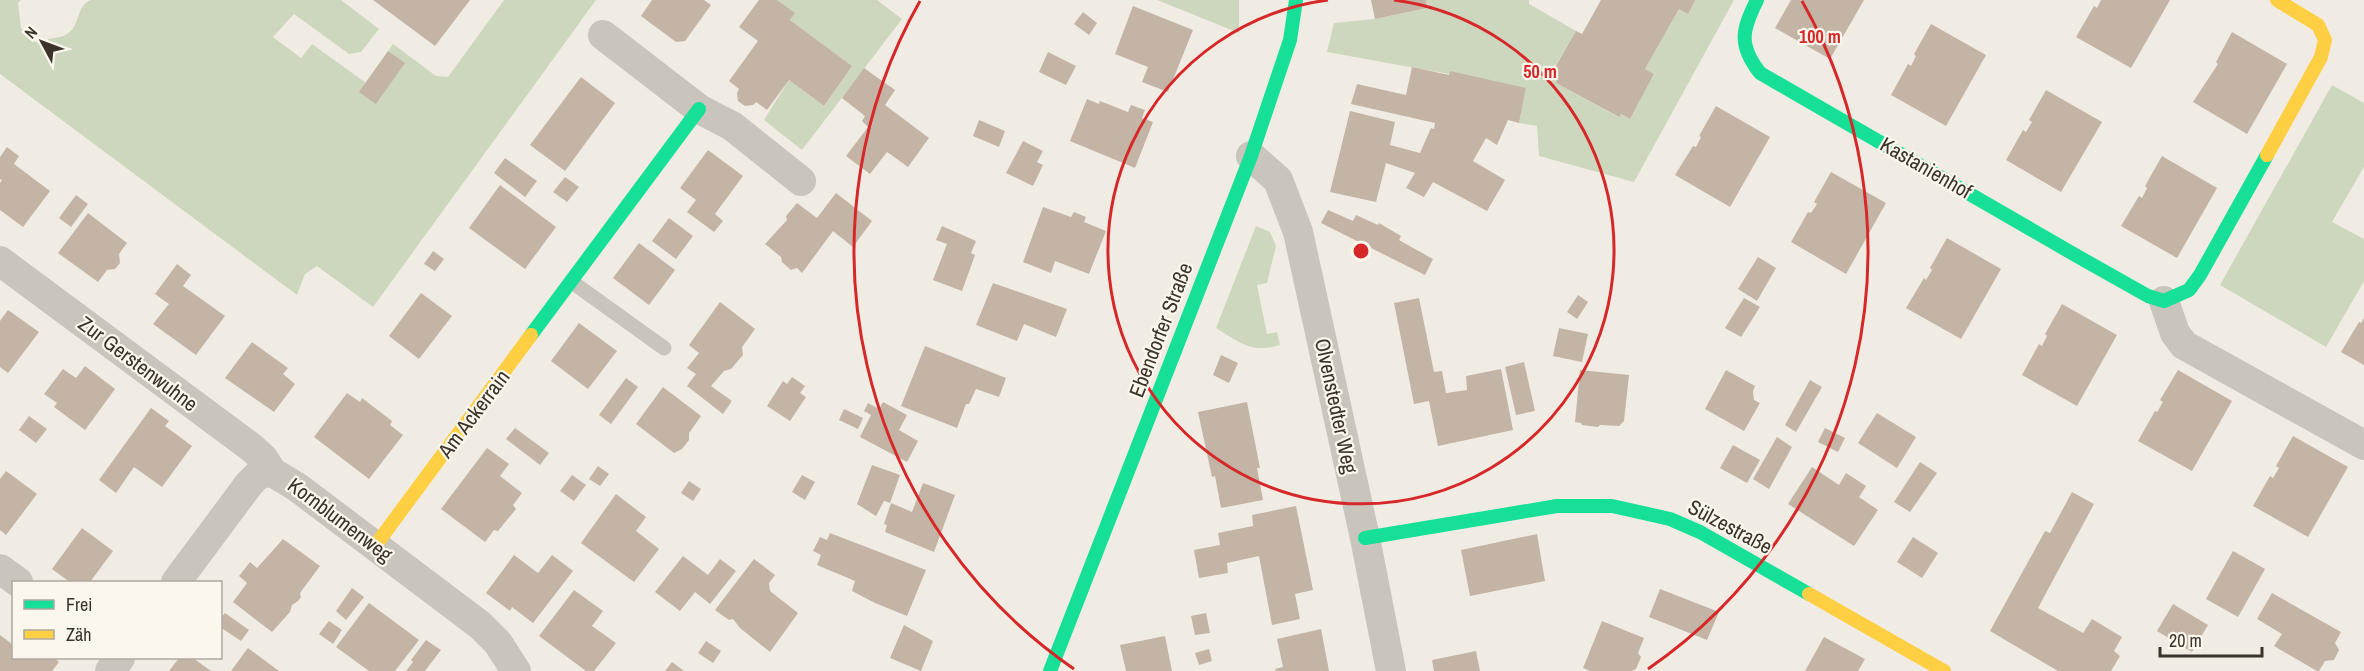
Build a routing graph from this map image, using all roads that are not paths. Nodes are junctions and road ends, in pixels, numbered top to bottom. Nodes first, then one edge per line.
1 (1296, 0) edge
2 (1757, 0) edge
3 (2277, 0) edge
4 (603, 35) dead end
5 (699, 109) junction
6 (1251, 156) junction
7 (801, 181) dead end
8 (0, 261) edge
9 (572, 282) junction
10 (2164, 301) junction
11 (664, 348) dead end
12 (2364, 446) edge
13 (272, 471) junction
14 (1365, 538) junction
15 (375, 546) junction
16 (0, 569) edge
17 (17, 581) edge
18 (177, 581) edge
19 (516, 671) edge
20 (1050, 671) edge
21 (1391, 671) edge
22 (1944, 671) edge

1 - 6 street, Ebendorfer Straße
2 - 10 street, Kastanienhof
3 - 10 street
4 - 5 street
5 - 7 street
5 - 9 street, Am Ackerrain
6 - 14 street, Olvenstedter Weg
6 - 20 street, Ebendorfer Straße
8 - 13 street, Zur Gerstenwuhne
9 - 11 lane
9 - 15 street, Am Ackerrain
10 - 12 street
13 - 15 street, Kornblumenweg
13 - 18 street, Kornblumenweg
14 - 21 street, Olvenstedter Weg
14 - 22 street, Sülzestraße
15 - 19 street, Kornblumenweg
16 - 17 street

